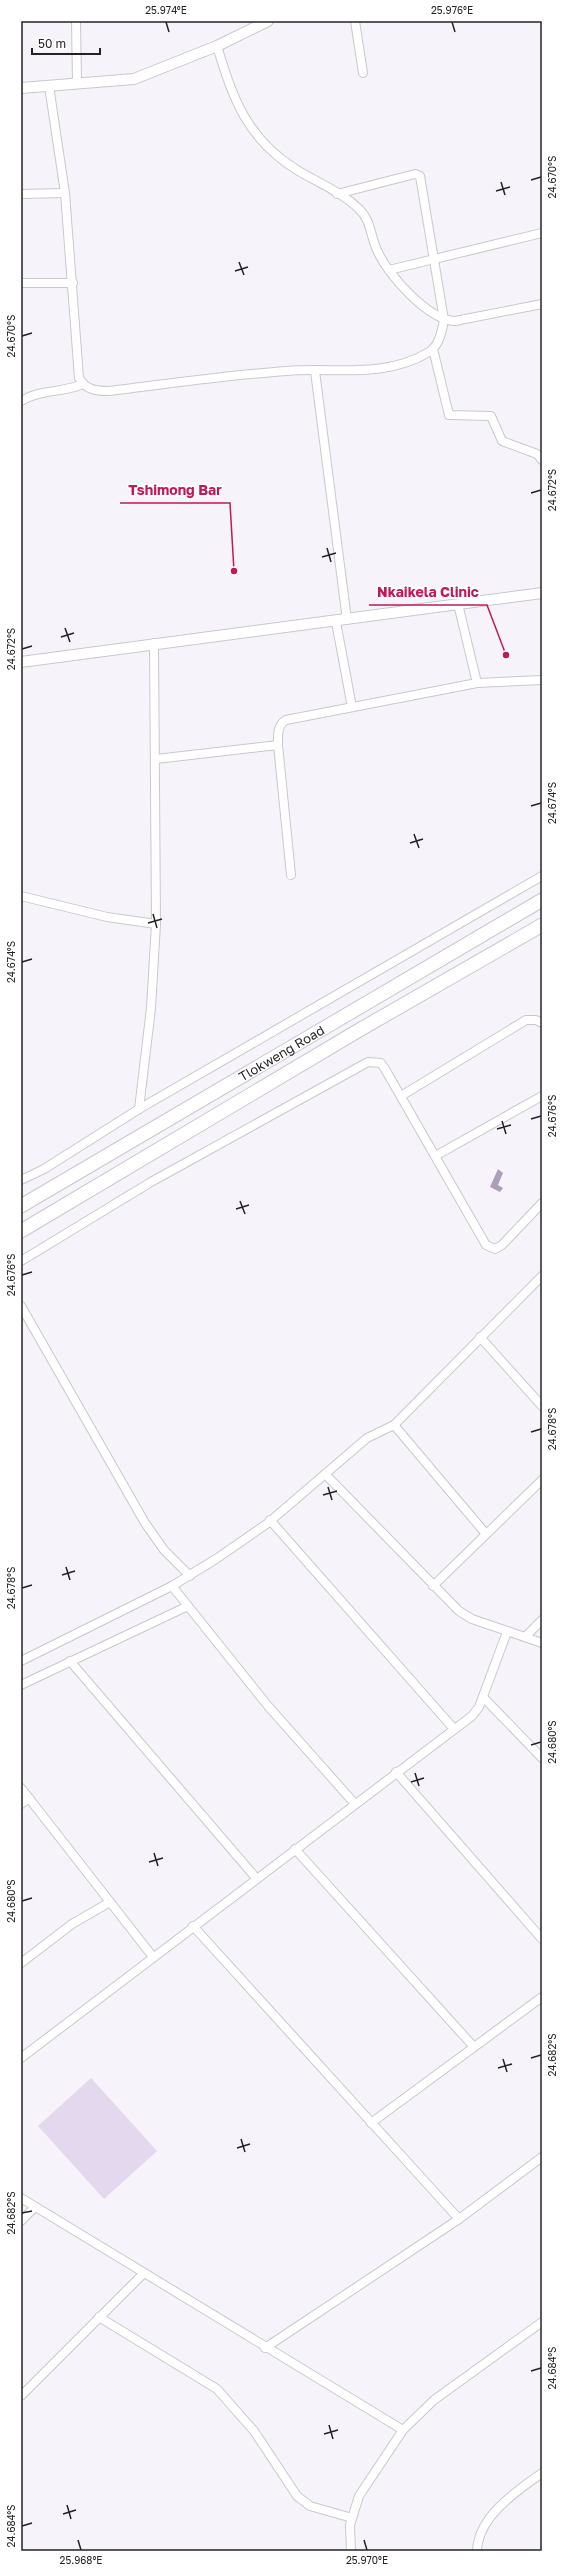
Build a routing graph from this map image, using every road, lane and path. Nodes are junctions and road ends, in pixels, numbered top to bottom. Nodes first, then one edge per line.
1 (76, 21) edge
2 (268, 21) edge
3 (355, 21) edge
4 (217, 46) junction
5 (363, 73) dead end
6 (77, 83) junction
7 (49, 86) junction
8 (21, 88) edge
9 (65, 192) junction
10 (21, 194) edge
11 (337, 194) junction
12 (542, 233) edge
13 (433, 260) junction
14 (389, 270) junction
15 (21, 283) edge
16 (73, 283) junction
17 (542, 304) edge
18 (444, 320) junction
19 (434, 349) junction
20 (315, 371) junction
21 (83, 384) junction
22 (21, 400) edge
23 (542, 460) edge
24 (542, 593) edge
25 (458, 604) junction
26 (347, 620) junction
27 (336, 622) junction
28 (154, 643) junction
29 (21, 662) edge
30 (542, 680) edge
31 (477, 683) junction
32 (352, 707) junction
33 (278, 745) junction
34 (156, 759) junction
35 (291, 875) dead end
36 (542, 876) edge
37 (21, 896) edge
38 (542, 900) edge
39 (156, 924) junction
40 (542, 925) edge
41 (542, 1023) edge
42 (401, 1096) junction
43 (542, 1096) edge
44 (139, 1109) junction
45 (437, 1155) junction
46 (21, 1180) edge
47 (46, 1190) junction
48 (21, 1199) edge
49 (542, 1203) edge
50 (21, 1206) edge
51 (21, 1231) edge
52 (21, 1261) edge
53 (542, 1276) edge
54 (21, 1306) edge
55 (480, 1338) junction
56 (542, 1406) edge
57 (394, 1425) junction
58 (325, 1474) junction
59 (542, 1480) edge
60 (270, 1520) junction
61 (486, 1534) junction
62 (190, 1576) junction
63 (172, 1586) junction
64 (433, 1586) junction
65 (188, 1606) junction
66 (542, 1620) edge
67 (507, 1632) junction
68 (525, 1637) junction
69 (542, 1643) edge
70 (21, 1661) edge
71 (70, 1661) junction
72 (21, 1685) edge
73 (483, 1697) junction
74 (454, 1729) junction
75 (542, 1758) edge
76 (396, 1772) junction
77 (21, 1788) edge
78 (29, 1798) junction
79 (21, 1804) edge
80 (355, 1804) junction
81 (295, 1849) junction
82 (256, 1878) junction
83 (110, 1902) junction
84 (193, 1926) junction
85 (542, 1939) edge
86 (153, 1957) junction
87 (21, 1963) edge
88 (542, 1996) edge
89 (474, 2047) junction
90 (21, 2058) edge
91 (371, 2122) junction
92 (542, 2157) edge
93 (21, 2198) edge
94 (35, 2207) junction
95 (459, 2219) junction
96 (21, 2221) edge
97 (144, 2273) junction
98 (99, 2317) junction
99 (542, 2322) edge
100 (265, 2348) junction
101 (21, 2396) edge
102 (403, 2430) junction
103 (542, 2473) edge
104 (352, 2518) junction
105 (351, 2551) edge
106 (477, 2551) edge

1 - 6 street
2 - 4 street
3 - 5 street
4 - 6 street
4 - 11 street
6 - 7 street
7 - 8 street
7 - 9 street
9 - 10 street
9 - 16 street
11 - 13 street
11 - 14 street
12 - 13 street
13 - 14 street
13 - 18 street
14 - 18 street
15 - 16 street
16 - 21 street
17 - 18 street
18 - 19 street
19 - 20 street
19 - 23 street
20 - 21 street
20 - 26 street
21 - 22 street
24 - 25 street
25 - 26 street
25 - 31 street
26 - 27 street
27 - 28 street
27 - 32 street
28 - 29 street
28 - 34 street
30 - 31 street
31 - 32 street
32 - 33 street
33 - 34 street
33 - 35 street
34 - 39 street
36 - 44 street
37 - 39 street
38 - 47 main road, Tlokweng Road
39 - 44 street
40 - 51 main road, Tlokweng Road
41 - 42 street
42 - 45 street
42 - 52 street
43 - 45 street
44 - 46 street
45 - 49 street
47 - 48 main road
47 - 50 main road, Tlokweng Road
53 - 55 street
54 - 62 street
55 - 56 street
55 - 57 street
57 - 58 street
57 - 61 street
58 - 60 street
58 - 64 street
59 - 61 street
60 - 62 street
60 - 74 street
61 - 64 street
62 - 63 street
63 - 65 street
63 - 70 street
64 - 67 street
65 - 71 street
65 - 80 street
66 - 68 street
67 - 68 street
67 - 73 street
68 - 69 street
71 - 72 street
71 - 82 street
73 - 74 street
73 - 75 street
74 - 76 street
76 - 80 street
76 - 85 street
77 - 78 street
78 - 79 street
78 - 83 street
80 - 81 street
81 - 82 street
81 - 89 street
82 - 84 street
83 - 86 street
83 - 87 street
84 - 86 street
84 - 91 street
86 - 90 street
88 - 89 street
89 - 91 street
91 - 95 street
92 - 95 street
93 - 94 street
94 - 96 street
94 - 97 street
95 - 100 street
97 - 98 street
97 - 100 street
98 - 101 street
98 - 104 street
99 - 102 street
100 - 102 street
102 - 104 street
103 - 106 street
104 - 105 street

